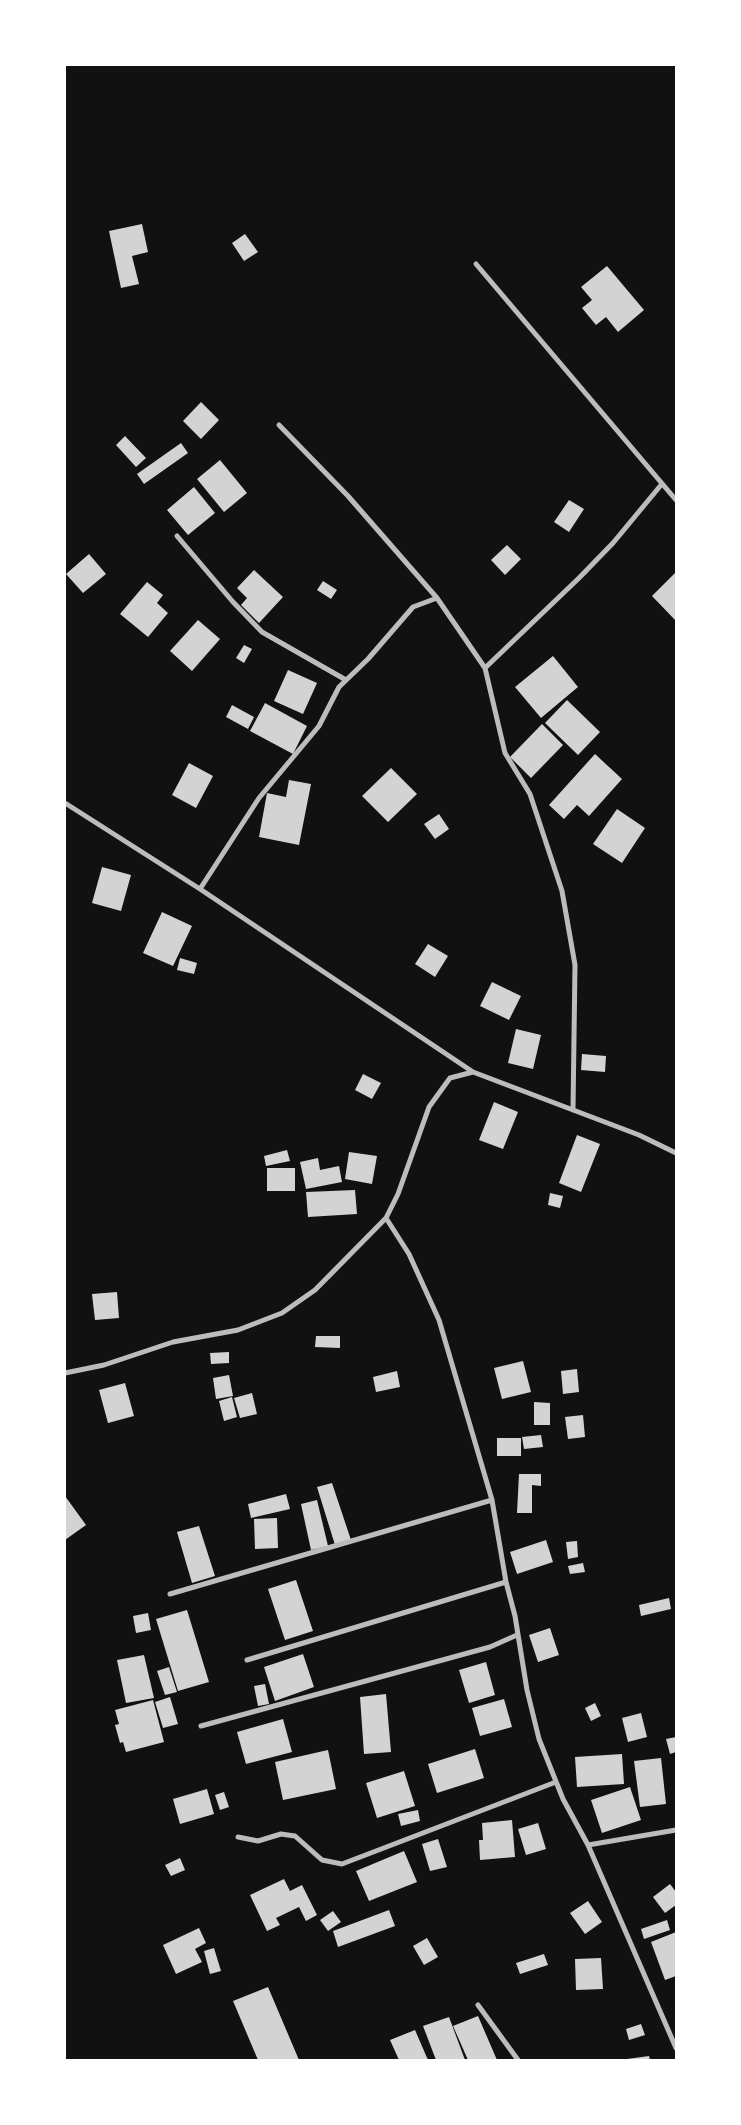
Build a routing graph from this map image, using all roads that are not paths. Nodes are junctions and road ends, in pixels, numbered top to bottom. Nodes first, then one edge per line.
1 (476, 264) dead end
2 (279, 425) dead end
3 (661, 485) junction
4 (676, 500) edge
5 (177, 536) dead end
6 (437, 598) junction
7 (485, 668) junction
8 (346, 680) junction
9 (65, 803) edge
10 (200, 889) junction
11 (473, 1072) junction
12 (573, 1110) junction
13 (676, 1153) edge
14 (386, 1218) junction
15 (65, 1373) edge
16 (492, 1500) junction
17 (506, 1582) junction
18 (170, 1594) dead end
19 (517, 1635) junction
20 (248, 1660) dead end
21 (201, 1726) dead end
22 (556, 1782) junction
23 (676, 1830) edge
24 (238, 1837) dead end
25 (588, 1845) junction
26 (478, 2005) dead end
27 (676, 2048) edge
28 (518, 2060) edge

1 - 3 street
2 - 6 street
3 - 4 street
3 - 7 street
5 - 8 street
6 - 7 street
6 - 8 street
7 - 12 street
8 - 10 street
9 - 10 street
10 - 11 street
11 - 12 street
11 - 14 street
12 - 13 street
14 - 15 street
14 - 16 street
16 - 17 street
16 - 18 street
17 - 19 street
17 - 20 street
19 - 21 street
19 - 22 street
22 - 24 street
22 - 25 street
23 - 25 street
25 - 27 street
26 - 28 street

